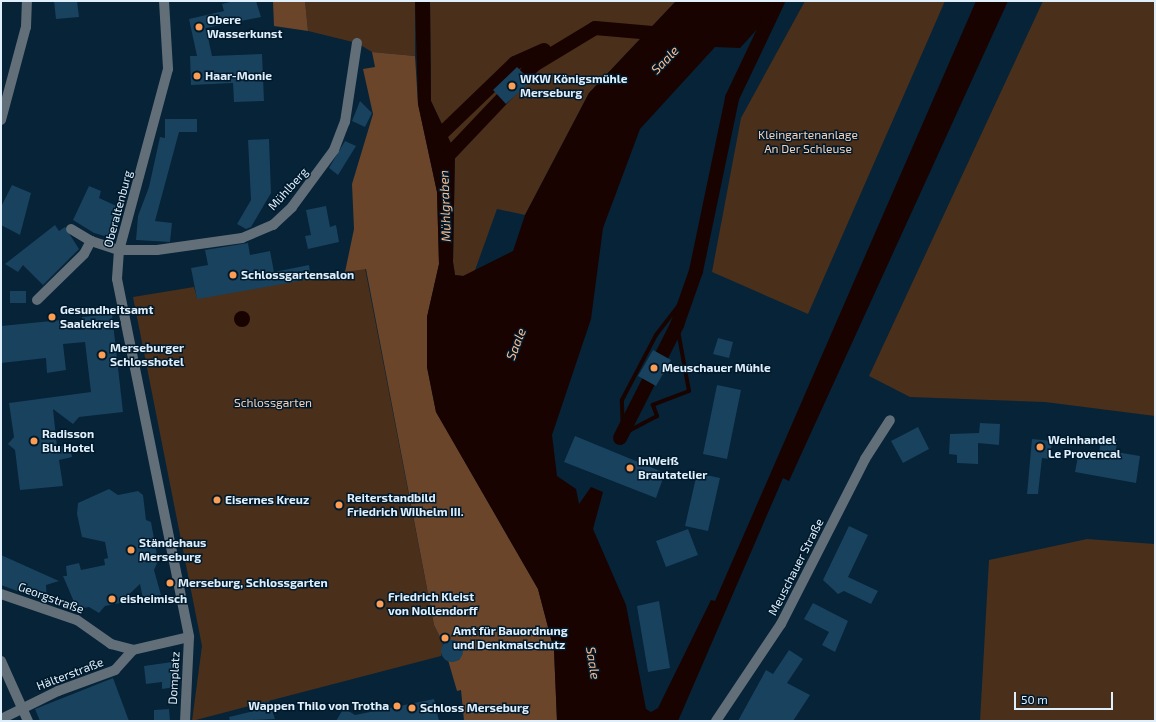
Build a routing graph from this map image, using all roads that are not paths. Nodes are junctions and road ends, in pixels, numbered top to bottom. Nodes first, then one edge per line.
1 (27, 1) edge
2 (164, 1) edge
3 (357, 43) dead end
4 (3, 100) edge
5 (1, 120) edge
6 (71, 230) dead end
7 (91, 241) junction
8 (119, 250) junction
9 (37, 300) dead end
10 (890, 420) dead end
11 (1, 594) edge
12 (189, 637) junction
13 (133, 650) junction
14 (1, 660) edge
15 (23, 706) junction
16 (1, 719) edge
17 (185, 720) edge
18 (28, 721) edge
19 (716, 721) edge

1 - 4 street
2 - 8 street, Oberaltenburg
3 - 8 street, Mühlberg
4 - 5 street
6 - 7 street, Mühlberg
7 - 8 street, Mühlberg
7 - 9 street
8 - 12 street, Oberaltenburg
10 - 19 street, Meuschauer Straße
11 - 13 street, Georgstraße
12 - 13 street
12 - 17 street, Domplatz
13 - 15 street, Hälterstraße
14 - 15 street
15 - 16 street, Hälterstraße
15 - 18 street

